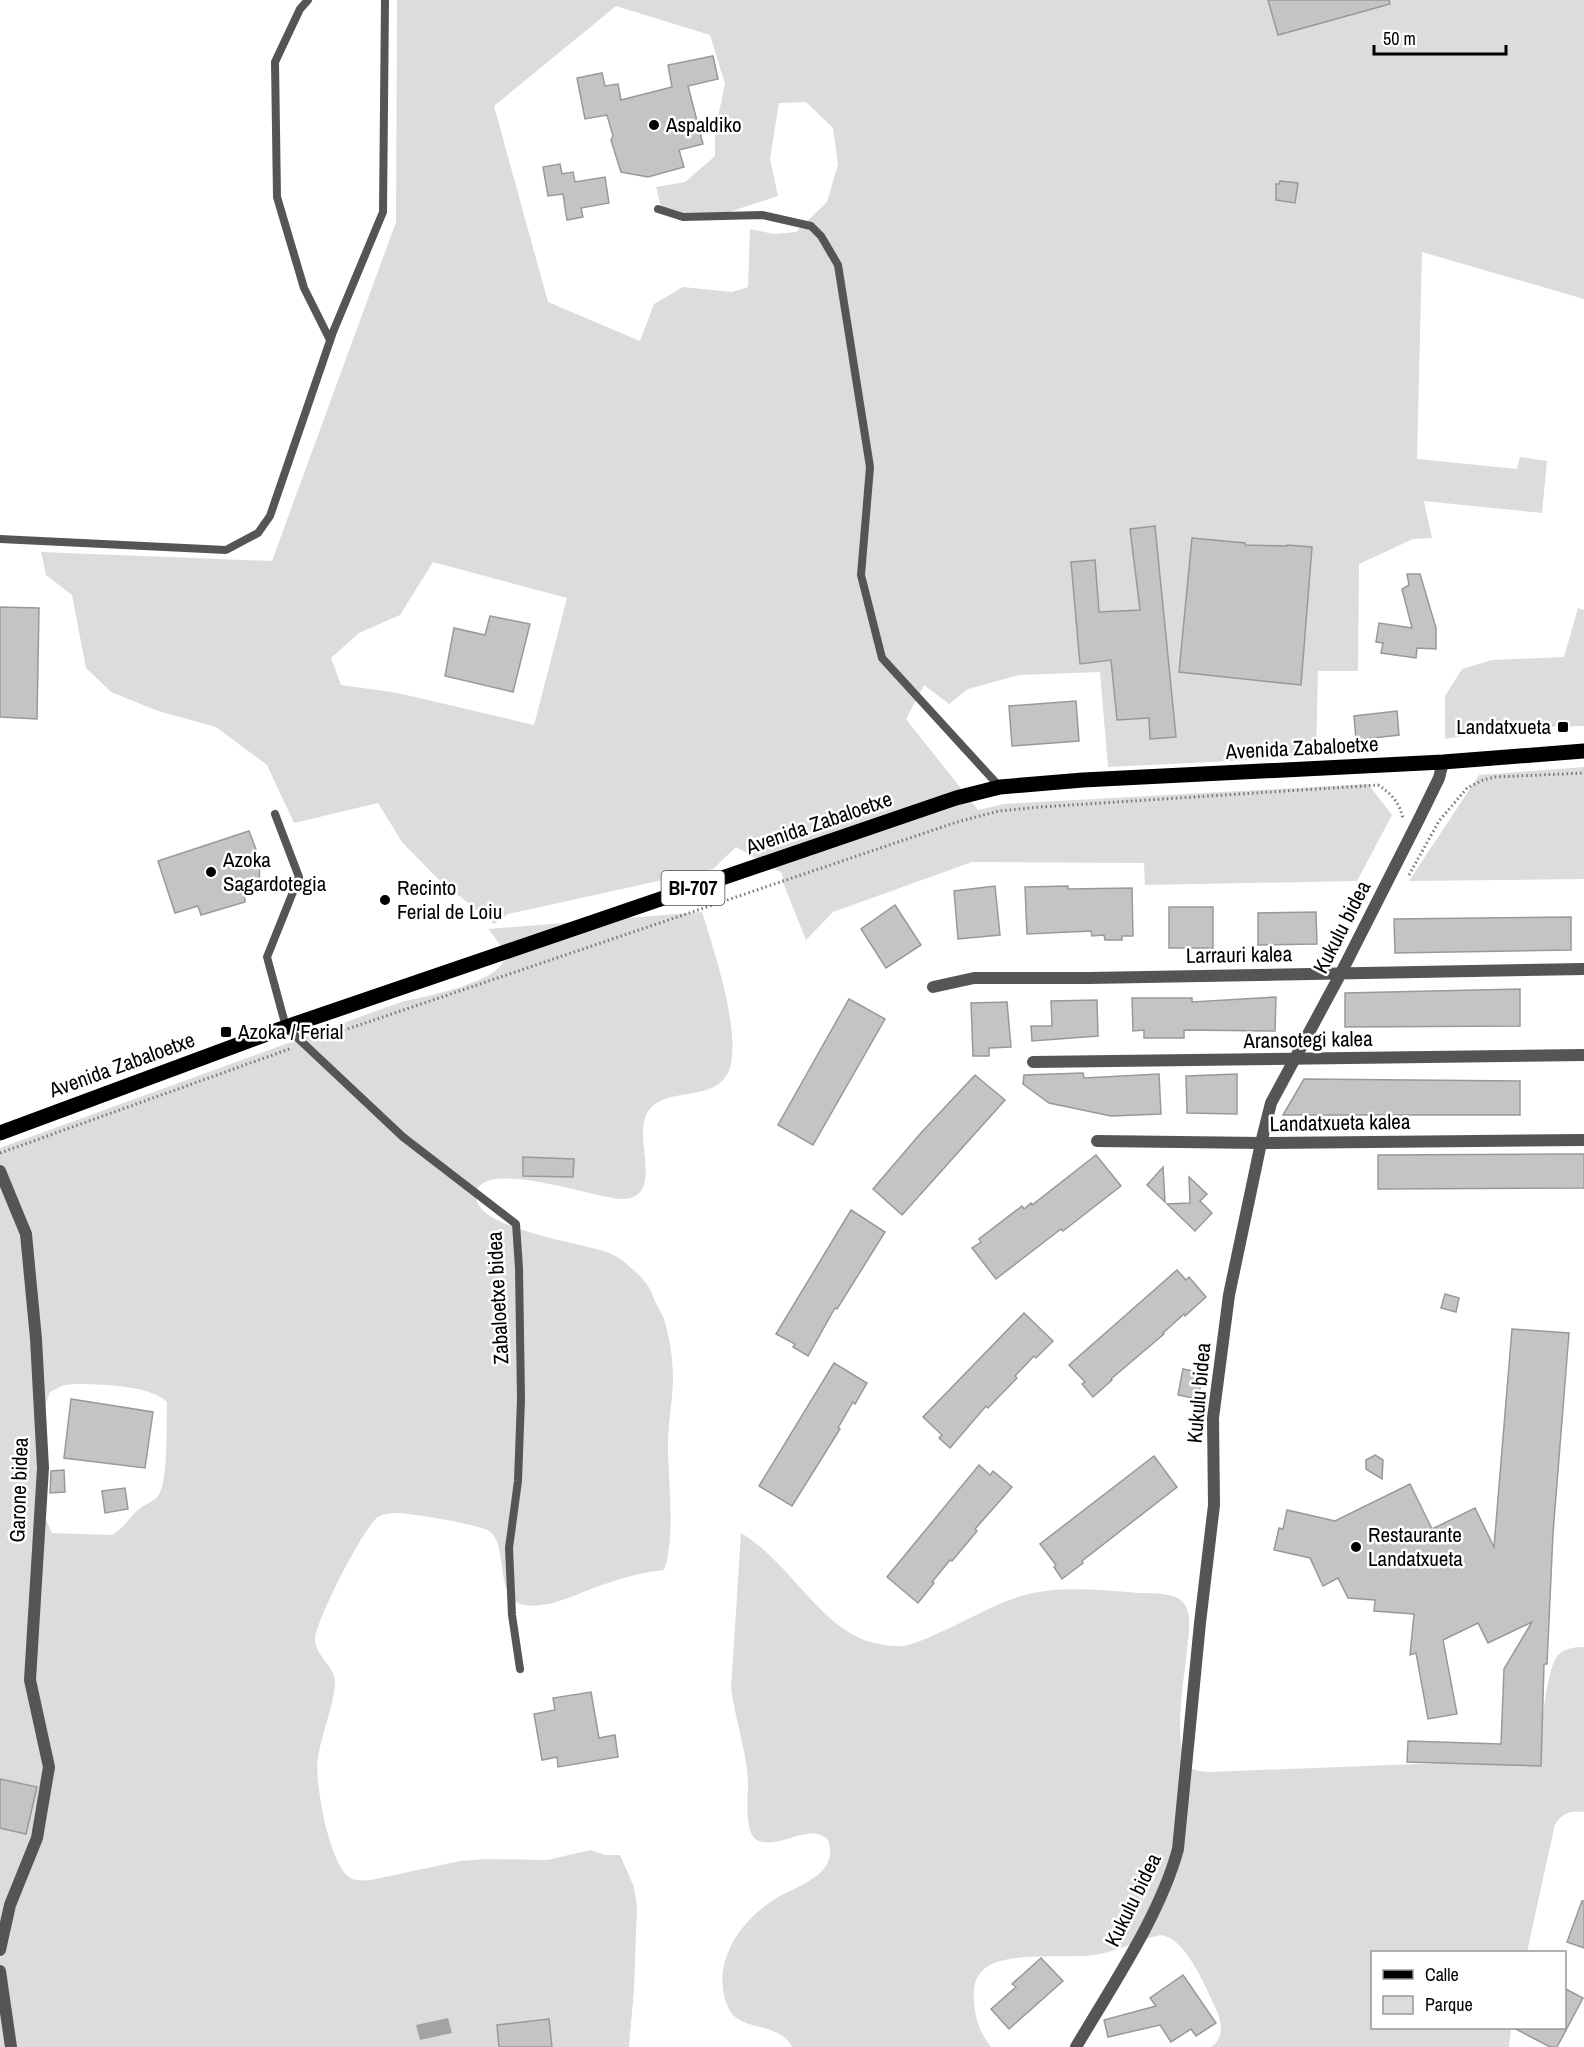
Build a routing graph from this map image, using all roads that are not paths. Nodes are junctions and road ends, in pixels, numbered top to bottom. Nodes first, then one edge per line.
1 (308, 0) edge
2 (385, 0) edge
3 (658, 209) dead end
4 (330, 340) junction
5 (0, 539) edge
6 (1584, 751) edge
7 (1443, 762) junction
8 (1000, 787) junction
9 (275, 814) dead end
10 (1584, 969) edge
11 (1341, 974) junction
12 (933, 987) dead end
13 (286, 1027) junction
14 (1584, 1055) edge
15 (1294, 1060) junction
16 (1033, 1062) dead end
17 (0, 1133) edge
18 (1584, 1140) edge
19 (1097, 1141) dead end
20 (1261, 1143) junction
21 (0, 1171) edge
22 (520, 1669) dead end
23 (0, 1950) edge
24 (0, 1971) edge
25 (11, 2047) edge
26 (1076, 2047) edge

1 - 4 lane
2 - 4 lane
3 - 8 lane
4 - 5 lane
6 - 7 main road, Avenida Zabaloetxe / BI-707
7 - 8 main road, Avenida Zabaloetxe / BI-707
7 - 11 street, Kukulu bidea
8 - 13 main road, Avenida Zabaloetxe / BI-707
9 - 13 lane
10 - 11 street, Larrauri kalea
11 - 12 street, Larrauri kalea
11 - 15 street, Kukulu bidea
13 - 17 main road, Avenida Zabaloetxe / BI-707
13 - 22 lane, Zabaloetxe bidea
14 - 15 street, Aransotegi kalea
15 - 16 street, Aransotegi kalea
15 - 20 street, Kukulu bidea
18 - 20 street, Landatxueta kalea
19 - 20 street, Landatxueta kalea
20 - 26 street, Kukulu bidea
21 - 23 street, Garone bidea
24 - 25 street

